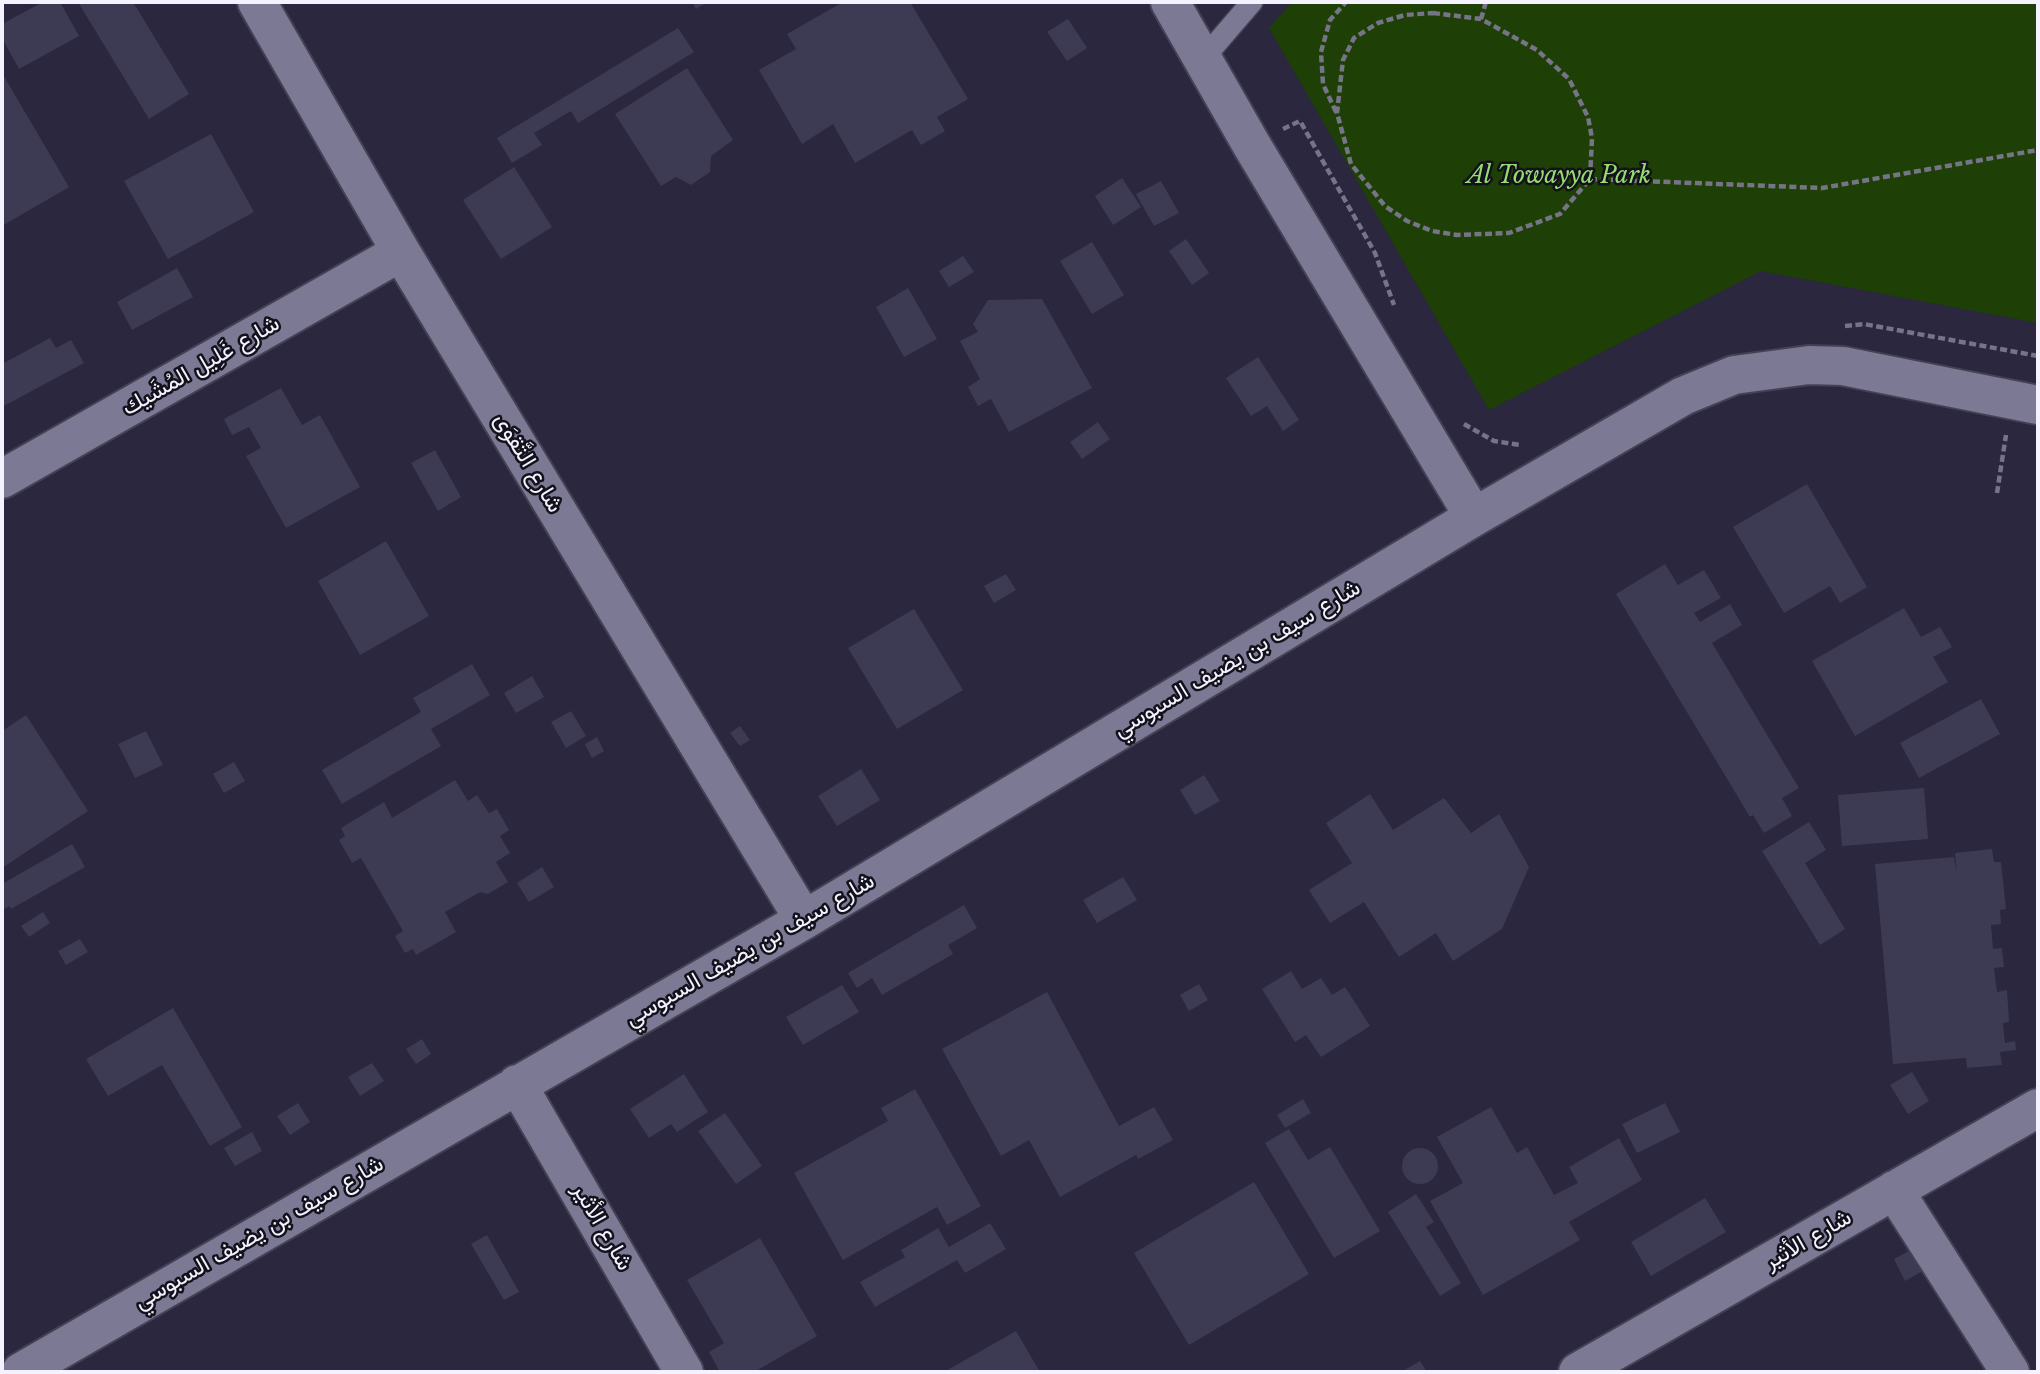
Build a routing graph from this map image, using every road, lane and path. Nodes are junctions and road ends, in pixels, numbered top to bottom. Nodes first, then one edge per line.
1 (257, 2) edge
2 (1170, 2) edge
3 (1252, 2) edge
4 (1346, 2) edge
5 (1486, 2) edge
6 (1481, 19) junction
7 (1203, 59) junction
8 (1337, 113) junction
9 (1251, 144) junction
10 (2038, 150) edge
11 (1590, 180) junction
12 (401, 252) junction
13 (1398, 317) dead end
14 (1839, 326) dead end
15 (2038, 356) edge
16 (2025, 402) edge
17 (1463, 423) dead end
18 (1530, 445) dead end
19 (2, 479) edge
20 (1997, 494) dead end
21 (1474, 517) junction
22 (804, 920) junction
23 (517, 1084) junction
24 (2038, 1108) edge
25 (1894, 1190) junction
26 (21, 1372) edge
27 (684, 1372) edge
28 (1578, 1372) edge
29 (2010, 1372) edge

1 - 12 street, شارع التَّقوَى
2 - 7 street
3 - 7 lane
4 - 8 path
5 - 6 path
6 - 8 path
6 - 11 path
7 - 9 street
8 - 11 path
9 - 13 path
9 - 21 street
10 - 11 path
12 - 19 street, شارع غَلِيل المُشَيك
12 - 22 street, شارع التَّقوَى
14 - 15 path
16 - 20 path
16 - 21 street, شارع سيف بن يضيف السبوسي
17 - 18 path
21 - 22 street, شارع سيف بن يضيف السبوسي
22 - 23 street, شارع سيف بن يضيف السبوسي
23 - 26 street, شارع سيف بن يضيف السبوسي
23 - 27 street, شارع الأثير
24 - 25 street, شارع الأثير
25 - 28 street, شارع الأثير
25 - 29 street

